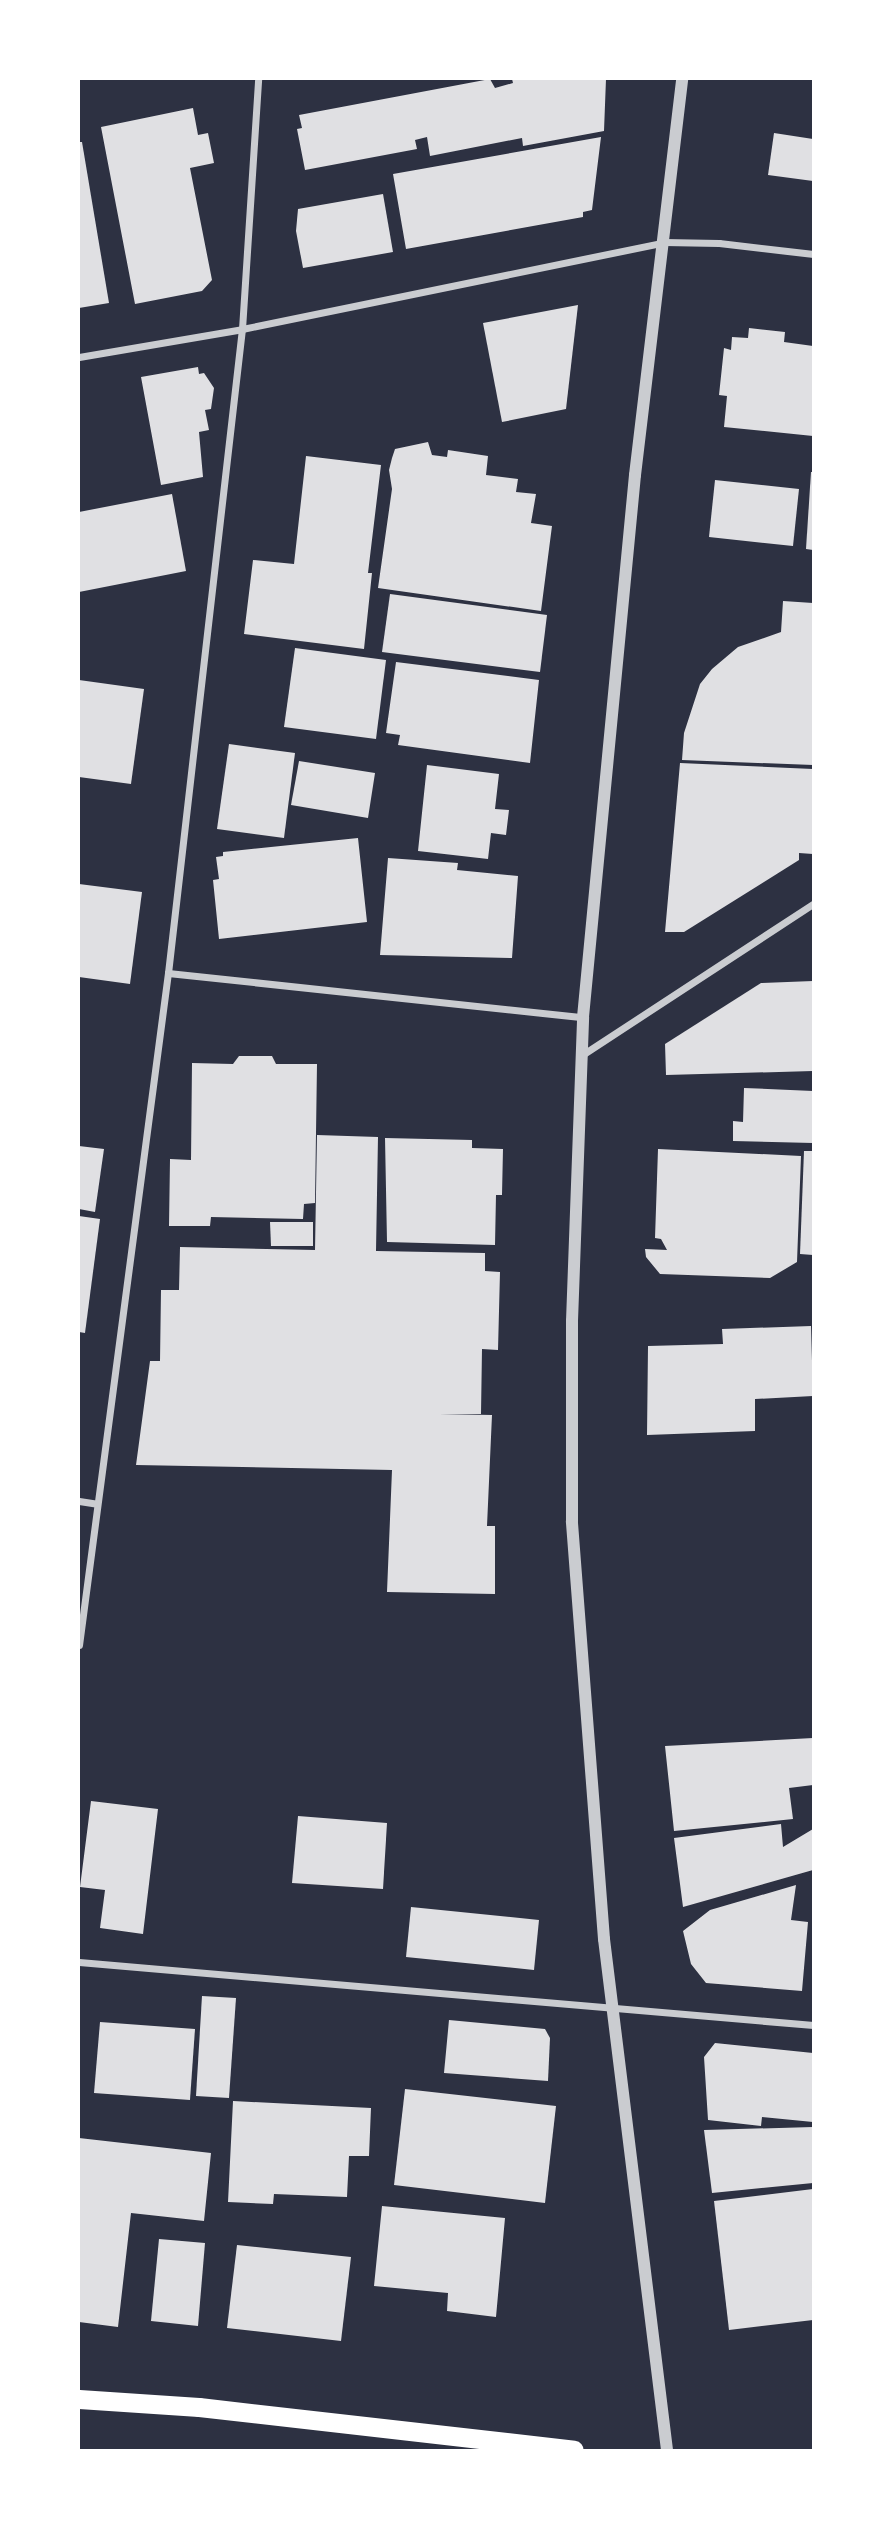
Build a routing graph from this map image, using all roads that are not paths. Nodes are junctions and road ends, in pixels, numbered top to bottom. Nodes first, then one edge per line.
1 (258, 79) edge
2 (682, 79) edge
3 (664, 242) junction
4 (813, 254) edge
5 (242, 329) junction
6 (79, 357) edge
7 (813, 904) edge
8 (168, 973) junction
9 (583, 1017) junction
10 (582, 1055) junction
11 (79, 1502) edge
12 (97, 1504) junction
13 (79, 1645) edge
14 (79, 1962) edge
15 (611, 2006) junction
16 (813, 2025) edge
17 (79, 2399) edge
18 (574, 2450) edge
19 (667, 2450) edge

1 - 5 street
2 - 3 street
3 - 4 street
3 - 5 street
3 - 9 street
5 - 6 street
5 - 8 street
7 - 10 street
8 - 9 street
8 - 12 street
9 - 10 street
10 - 15 street
11 - 12 street
12 - 13 street
14 - 15 street
15 - 16 street
15 - 19 street
17 - 18 highway

